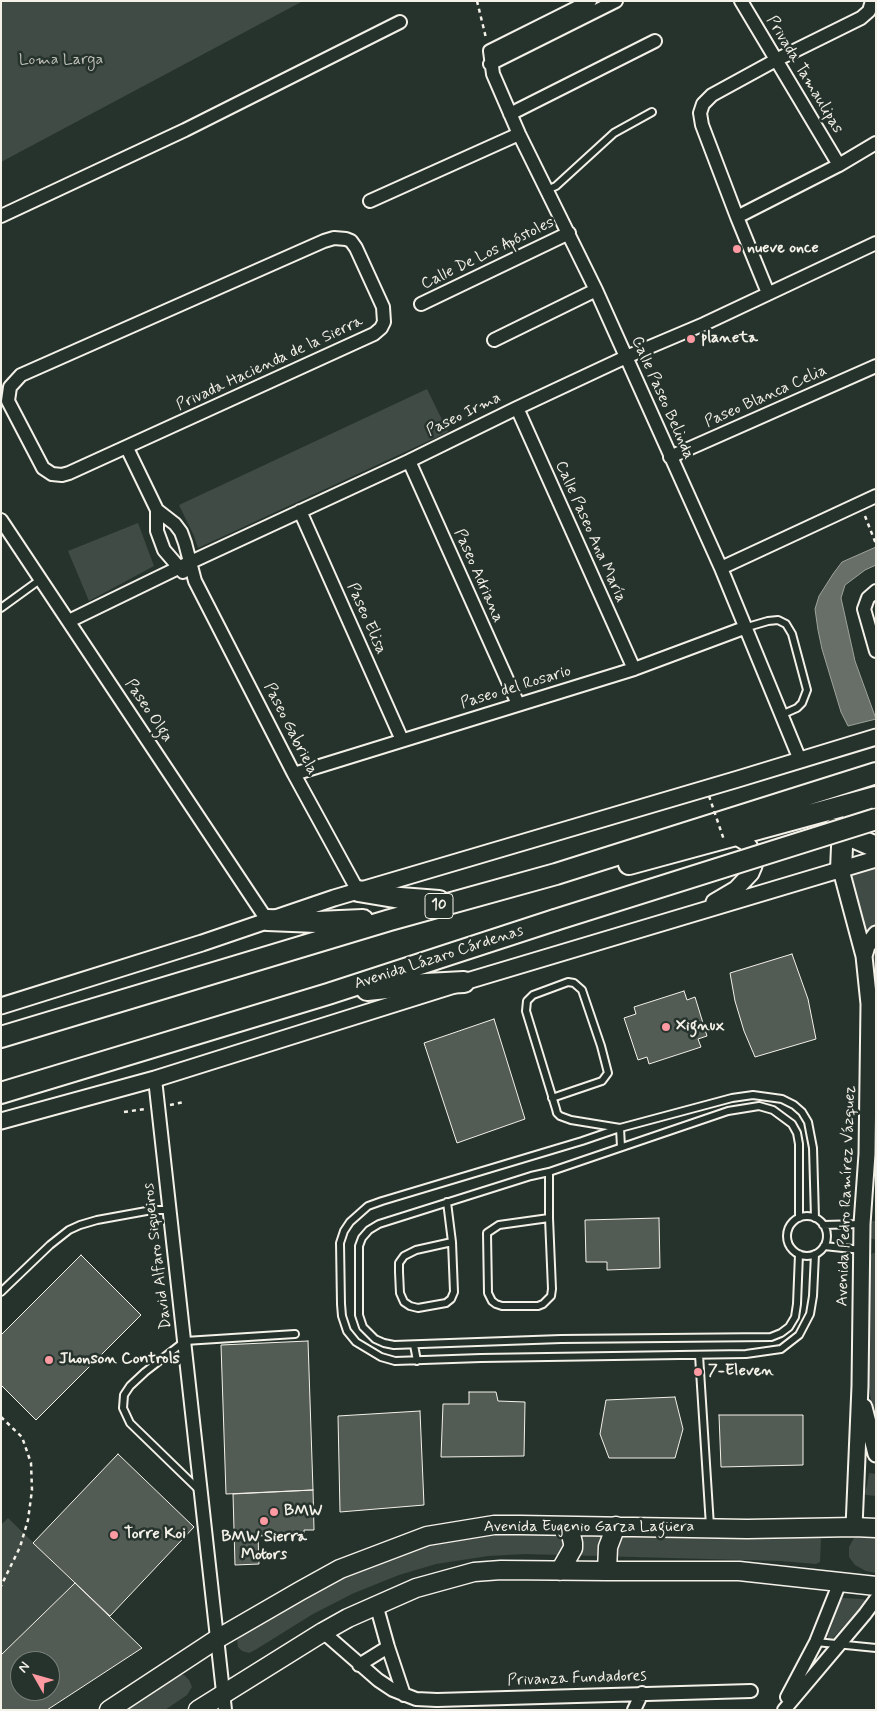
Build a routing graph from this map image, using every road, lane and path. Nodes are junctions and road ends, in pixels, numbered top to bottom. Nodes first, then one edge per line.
1 (477, 1) edge
2 (590, 1) edge
3 (616, 1) edge
4 (741, 1) edge
5 (871, 6) edge
6 (400, 22) dead end
7 (655, 41) dead end
8 (490, 58) junction
9 (776, 60) junction
10 (652, 112) dead end
11 (510, 114) junction
12 (519, 134) junction
13 (876, 144) edge
14 (839, 165) junction
15 (547, 190) junction
16 (370, 201) dead end
17 (1, 216) edge
18 (736, 217) junction
19 (569, 233) junction
20 (876, 243) edge
21 (596, 290) junction
22 (768, 293) junction
23 (421, 304) dead end
24 (494, 340) dead end
25 (626, 357) junction
26 (876, 366) edge
27 (516, 408) junction
28 (126, 448) junction
29 (670, 457) junction
30 (409, 461) junction
31 (876, 496) edge
32 (157, 510) junction
33 (300, 511) junction
34 (865, 517) dead end
35 (1, 520) edge
36 (876, 544) edge
37 (191, 562) junction
38 (178, 568) junction
39 (721, 568) junction
40 (40, 578) junction
41 (195, 581) junction
42 (876, 592) edge
43 (1, 608) edge
44 (69, 621) junction
45 (744, 628) junction
46 (876, 651) edge
47 (634, 669) junction
48 (518, 704) junction
49 (781, 715) junction
50 (876, 737) edge
51 (402, 740) junction
52 (800, 760) junction
53 (876, 773) edge
54 (294, 774) junction
55 (710, 796) dead end
56 (872, 798) edge
57 (804, 817) junction
58 (876, 819) edge
59 (846, 834) junction
60 (729, 838) junction
61 (874, 846) edge
62 (841, 870) junction
63 (556, 874) junction
64 (358, 891) junction
65 (454, 902) junction
66 (691, 915) junction
67 (267, 920) junction
68 (390, 920) junction
69 (876, 934) edge
70 (864, 956) junction
71 (464, 982) junction
72 (328, 994) junction
73 (1, 1006) edge
74 (1, 1038) edge
75 (156, 1079) junction
76 (1, 1092) edge
77 (552, 1098) junction
78 (1, 1121) edge
79 (620, 1128) junction
80 (621, 1147) junction
81 (867, 1154) junction
82 (549, 1172) junction
83 (876, 1183) edge
84 (447, 1202) junction
85 (169, 1210) junction
86 (549, 1218) junction
87 (799, 1218) junction
88 (815, 1218) junction
89 (862, 1224) junction
90 (823, 1225) junction
91 (452, 1242) junction
92 (824, 1246) junction
93 (862, 1250) junction
94 (799, 1254) junction
95 (815, 1254) junction
96 (1, 1292) edge
97 (295, 1334) dead end
98 (185, 1341) junction
99 (414, 1345) junction
100 (699, 1355) junction
101 (417, 1361) junction
102 (860, 1386) junction
103 (1, 1417) edge
104 (876, 1454) edge
105 (202, 1492) junction
106 (569, 1526) junction
107 (616, 1526) junction
108 (854, 1527) junction
109 (710, 1528) junction
110 (876, 1528) edge
111 (560, 1570) junction
112 (607, 1571) junction
113 (840, 1582) junction
114 (1, 1586) edge
115 (876, 1586) edge
116 (876, 1598) edge
117 (376, 1604) junction
118 (870, 1612) edge
119 (323, 1632) junction
120 (217, 1639) junction
121 (816, 1642) junction
122 (838, 1645) junction
123 (388, 1647) junction
124 (876, 1648) edge
125 (359, 1665) junction
126 (751, 1691) dead end
127 (642, 1694) junction
128 (404, 1695) junction
129 (224, 1702) edge
130 (109, 1710) edge
131 (198, 1710) edge
132 (634, 1710) edge
133 (783, 1710) edge

1 - 8 path
2 - 8 street
3 - 8 street
4 - 9 street, Privada Tamaulipas
5 - 9 street
6 - 17 street
7 - 11 street
8 - 11 street, Calle Paseo Belinda
9 - 14 street, Privada Tamaulipas
9 - 18 street
10 - 15 lane
11 - 12 street, Calle Paseo Belinda
12 - 15 street, Calle Paseo Belinda
12 - 16 street
13 - 14 street
14 - 18 street
15 - 19 street, Calle Paseo Belinda
18 - 22 street
19 - 21 street, Calle Paseo Belinda
19 - 23 street, Calle De Los Apóstoles
20 - 22 street, Paseo Irma
21 - 24 street
21 - 25 street, Calle Paseo Belinda
22 - 25 street, Paseo Irma
25 - 27 street, Paseo Irma
25 - 29 street, Calle Paseo Belinda
26 - 29 street, Paseo Blanca Celia
27 - 30 street, Paseo Irma
27 - 47 street, Calle Paseo Ana María
28 - 28 street, Privada Hacienda de la Sierra
28 - 32 street, Paseo Gabriela
29 - 39 street, Calle Paseo Belinda
30 - 33 street, Paseo Irma
30 - 48 street, Paseo Adriana
31 - 39 street
32 - 37 street, Paseo Gabriela
32 - 38 street, Paseo Gabriela
33 - 37 street, Paseo Irma
33 - 51 street, Paseo Elisa
34 - 36 path
35 - 40 street, Paseo Olga
37 - 38 street, Paseo Irma
37 - 41 street, Paseo Gabriela
38 - 41 street, Paseo Gabriela
38 - 44 street, Paseo Irma
39 - 45 street, Calle Paseo Belinda
40 - 43 lane
40 - 44 street, Paseo Olga
41 - 54 street, Paseo Gabriela
42 - 46 street
44 - 67 street, Paseo Olga
45 - 47 street, Paseo del Rosario
45 - 49 street, Calle Paseo Belinda
45 - 49 lane
47 - 48 street, Paseo del Rosario
48 - 51 street, Paseo del Rosario
49 - 52 street, Calle Paseo Belinda
50 - 52 street
51 - 54 street, Paseo del Rosario
52 - 64 street
53 - 63 highway, 10
54 - 64 street, Paseo Gabriela
55 - 60 path, bridge
56 - 57 highway
56 - 59 highway
57 - 59 highway
57 - 60 highway
58 - 72 highway, Avenida Lázaro Cárdenas, bridge
59 - 61 highway
59 - 62 highway
60 - 63 highway
60 - 66 street
61 - 62 highway
62 - 66 street, Avenida Lázaro Cárdenas
62 - 70 street, Avenida Pedro Ramírez Vázquez
63 - 65 highway, 10
64 - 65 highway
64 - 67 street
65 - 68 highway, 10
66 - 71 street, Avenida Lázaro Cárdenas
67 - 68 highway
67 - 73 street
68 - 74 highway, 10
69 - 70 street
70 - 81 street, Avenida Pedro Ramírez Vázquez
71 - 72 highway
71 - 75 street, Avenida Lázaro Cárdenas
72 - 76 highway, Avenida Lázaro Cárdenas
75 - 78 street, Avenida Lázaro Cárdenas
75 - 85 street, David Alfaro Siqueiros
77 - 77 lane
77 - 79 lane
79 - 80 lane
79 - 88 lane
79 - 101 lane
80 - 82 lane
80 - 87 lane
81 - 83 street
81 - 89 street, Avenida Pedro Ramírez Vázquez
82 - 84 lane
82 - 86 lane
84 - 91 lane
84 - 99 lane
85 - 96 lane
85 - 98 street, David Alfaro Siqueiros
86 - 86 lane
87 - 88 lane
87 - 94 lane
88 - 90 lane
89 - 90 lane
89 - 93 street, Avenida Pedro Ramírez Vázquez
90 - 92 lane
91 - 91 lane
92 - 93 lane
92 - 95 lane
93 - 102 street, Avenida Pedro Ramírez Vázquez
94 - 95 lane
94 - 99 lane
95 - 100 lane
97 - 98 lane
98 - 105 street, David Alfaro Siqueiros
98 - 105 lane
99 - 101 lane
100 - 101 lane
100 - 109 lane
102 - 104 street
102 - 108 street, Avenida Pedro Ramírez Vázquez
103 - 114 path
105 - 120 street, David Alfaro Siqueiros
106 - 107 main road, Avenida Eugenio Garza Lagüera
106 - 111 main road
106 - 120 main road, Avenida Eugenio Garza Lagüera
107 - 109 main road, Avenida Eugenio Garza Lagüera
107 - 112 main road
108 - 109 main road, Avenida Eugenio Garza Lagüera
108 - 110 main road, Avenida Eugenio Garza Lagüera
111 - 112 main road
111 - 117 main road
112 - 113 main road
113 - 115 main road
113 - 121 street
116 - 118 street
117 - 119 main road
117 - 123 street
118 - 122 street
119 - 125 street, Privanza Fundadores
119 - 129 main road
120 - 129 street, David Alfaro Siqueiros
120 - 130 main road, Avenida Eugenio Garza Lagüera
121 - 122 lane
121 - 133 street
122 - 124 lane
122 - 133 street
123 - 125 street
123 - 128 street
125 - 128 street, Privanza Fundadores
126 - 127 street, Privanza Fundadores
127 - 128 street, Privanza Fundadores
127 - 132 street
129 - 131 main road

